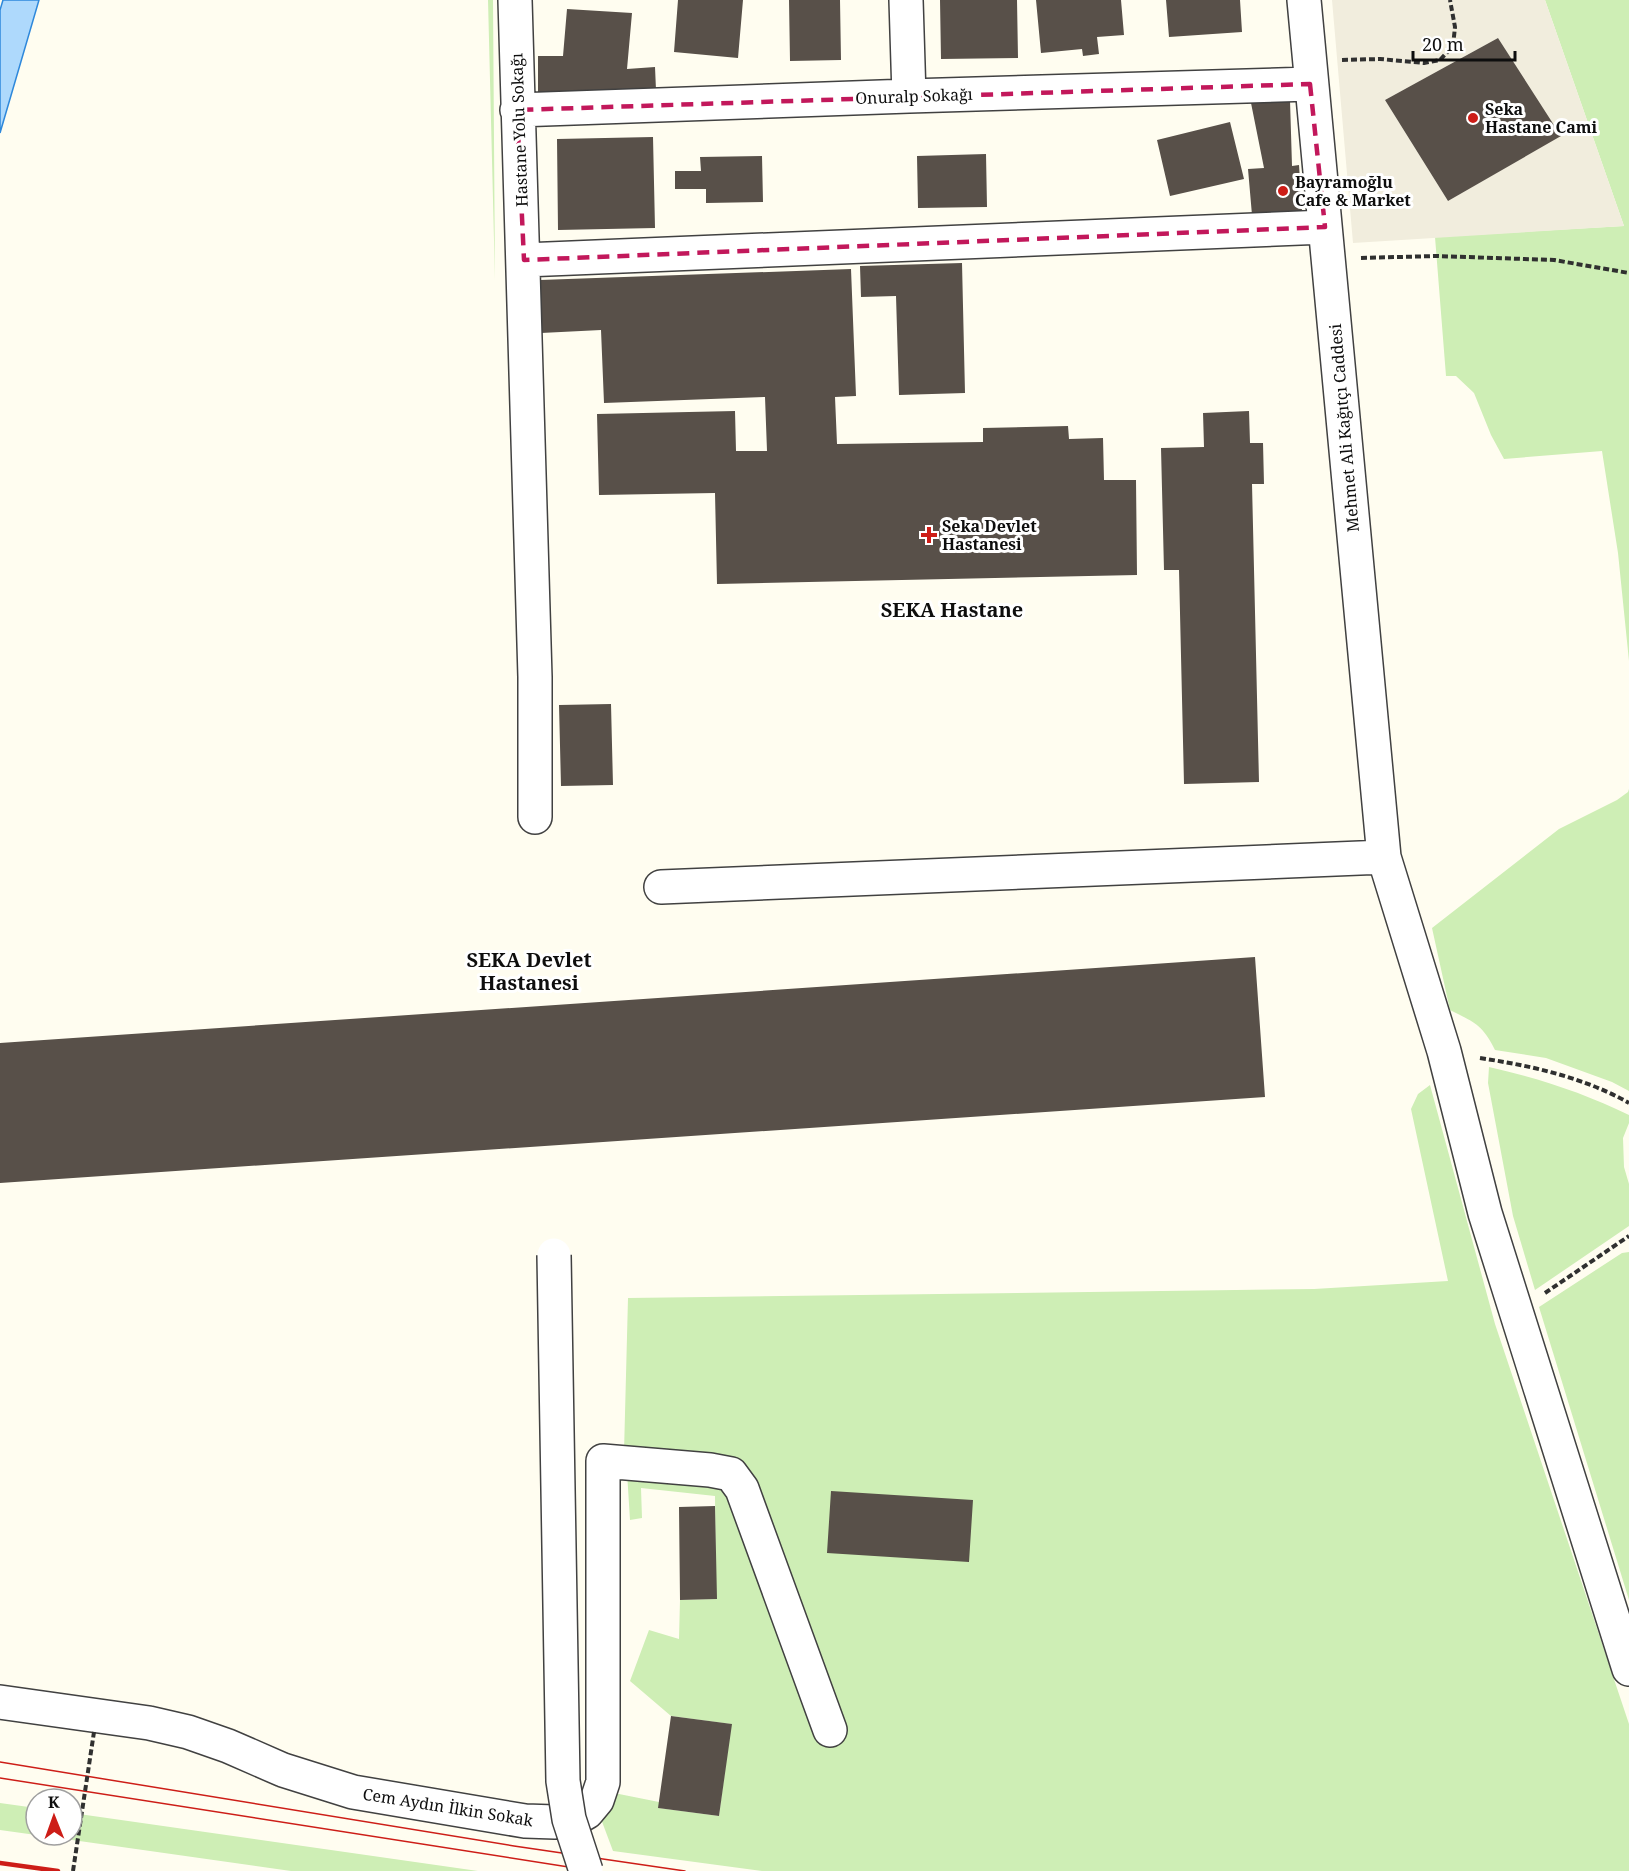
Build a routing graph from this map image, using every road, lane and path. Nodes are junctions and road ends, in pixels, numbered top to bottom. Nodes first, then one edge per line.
1 (516, 0) edge
2 (906, 0) edge
3 (1304, 0) edge
4 (1450, 0) edge
5 (1337, 61) dead end
6 (1310, 84) junction
7 (909, 96) junction
8 (517, 110) junction
9 (1325, 227) junction
10 (1354, 259) dead end
11 (524, 260) junction
12 (1629, 273) edge
13 (535, 817) dead end
14 (1384, 857) junction
15 (661, 887) dead end
16 (1444, 1051) junction
17 (1629, 1103) edge
18 (1629, 1236) edge
19 (554, 1255) dead end
20 (1517, 1312) junction
21 (1629, 1669) edge
22 (0, 1702) edge
23 (830, 1730) dead end
24 (94, 1732) dead end
25 (73, 1871) edge
26 (586, 1871) edge

1 - 8 street, Hastane Yolu Sokağı
2 - 7 street
3 - 6 street, Mehmet Ali Kağıtçı Caddesi
4 - 5 path
6 - 7 street, Onuralp Sokağı
6 - 9 street, Mehmet Ali Kağıtçı Caddesi
7 - 8 street, Onuralp Sokağı
8 - 11 street, Hastane Yolu Sokağı
9 - 11 street
9 - 14 street, Mehmet Ali Kağıtçı Caddesi
10 - 12 path
11 - 13 street, Hastane Yolu Sokağı
14 - 15 street
14 - 16 street, Mehmet Ali Kağıtçı Caddesi
16 - 17 path
16 - 20 street, Mehmet Ali Kağıtçı Caddesi
18 - 20 path
19 - 26 street, bridge
20 - 21 street, Mehmet Ali Kağıtçı Caddesi
22 - 23 street, Cem Aydın İlkin Sokak
24 - 25 path, bridge

